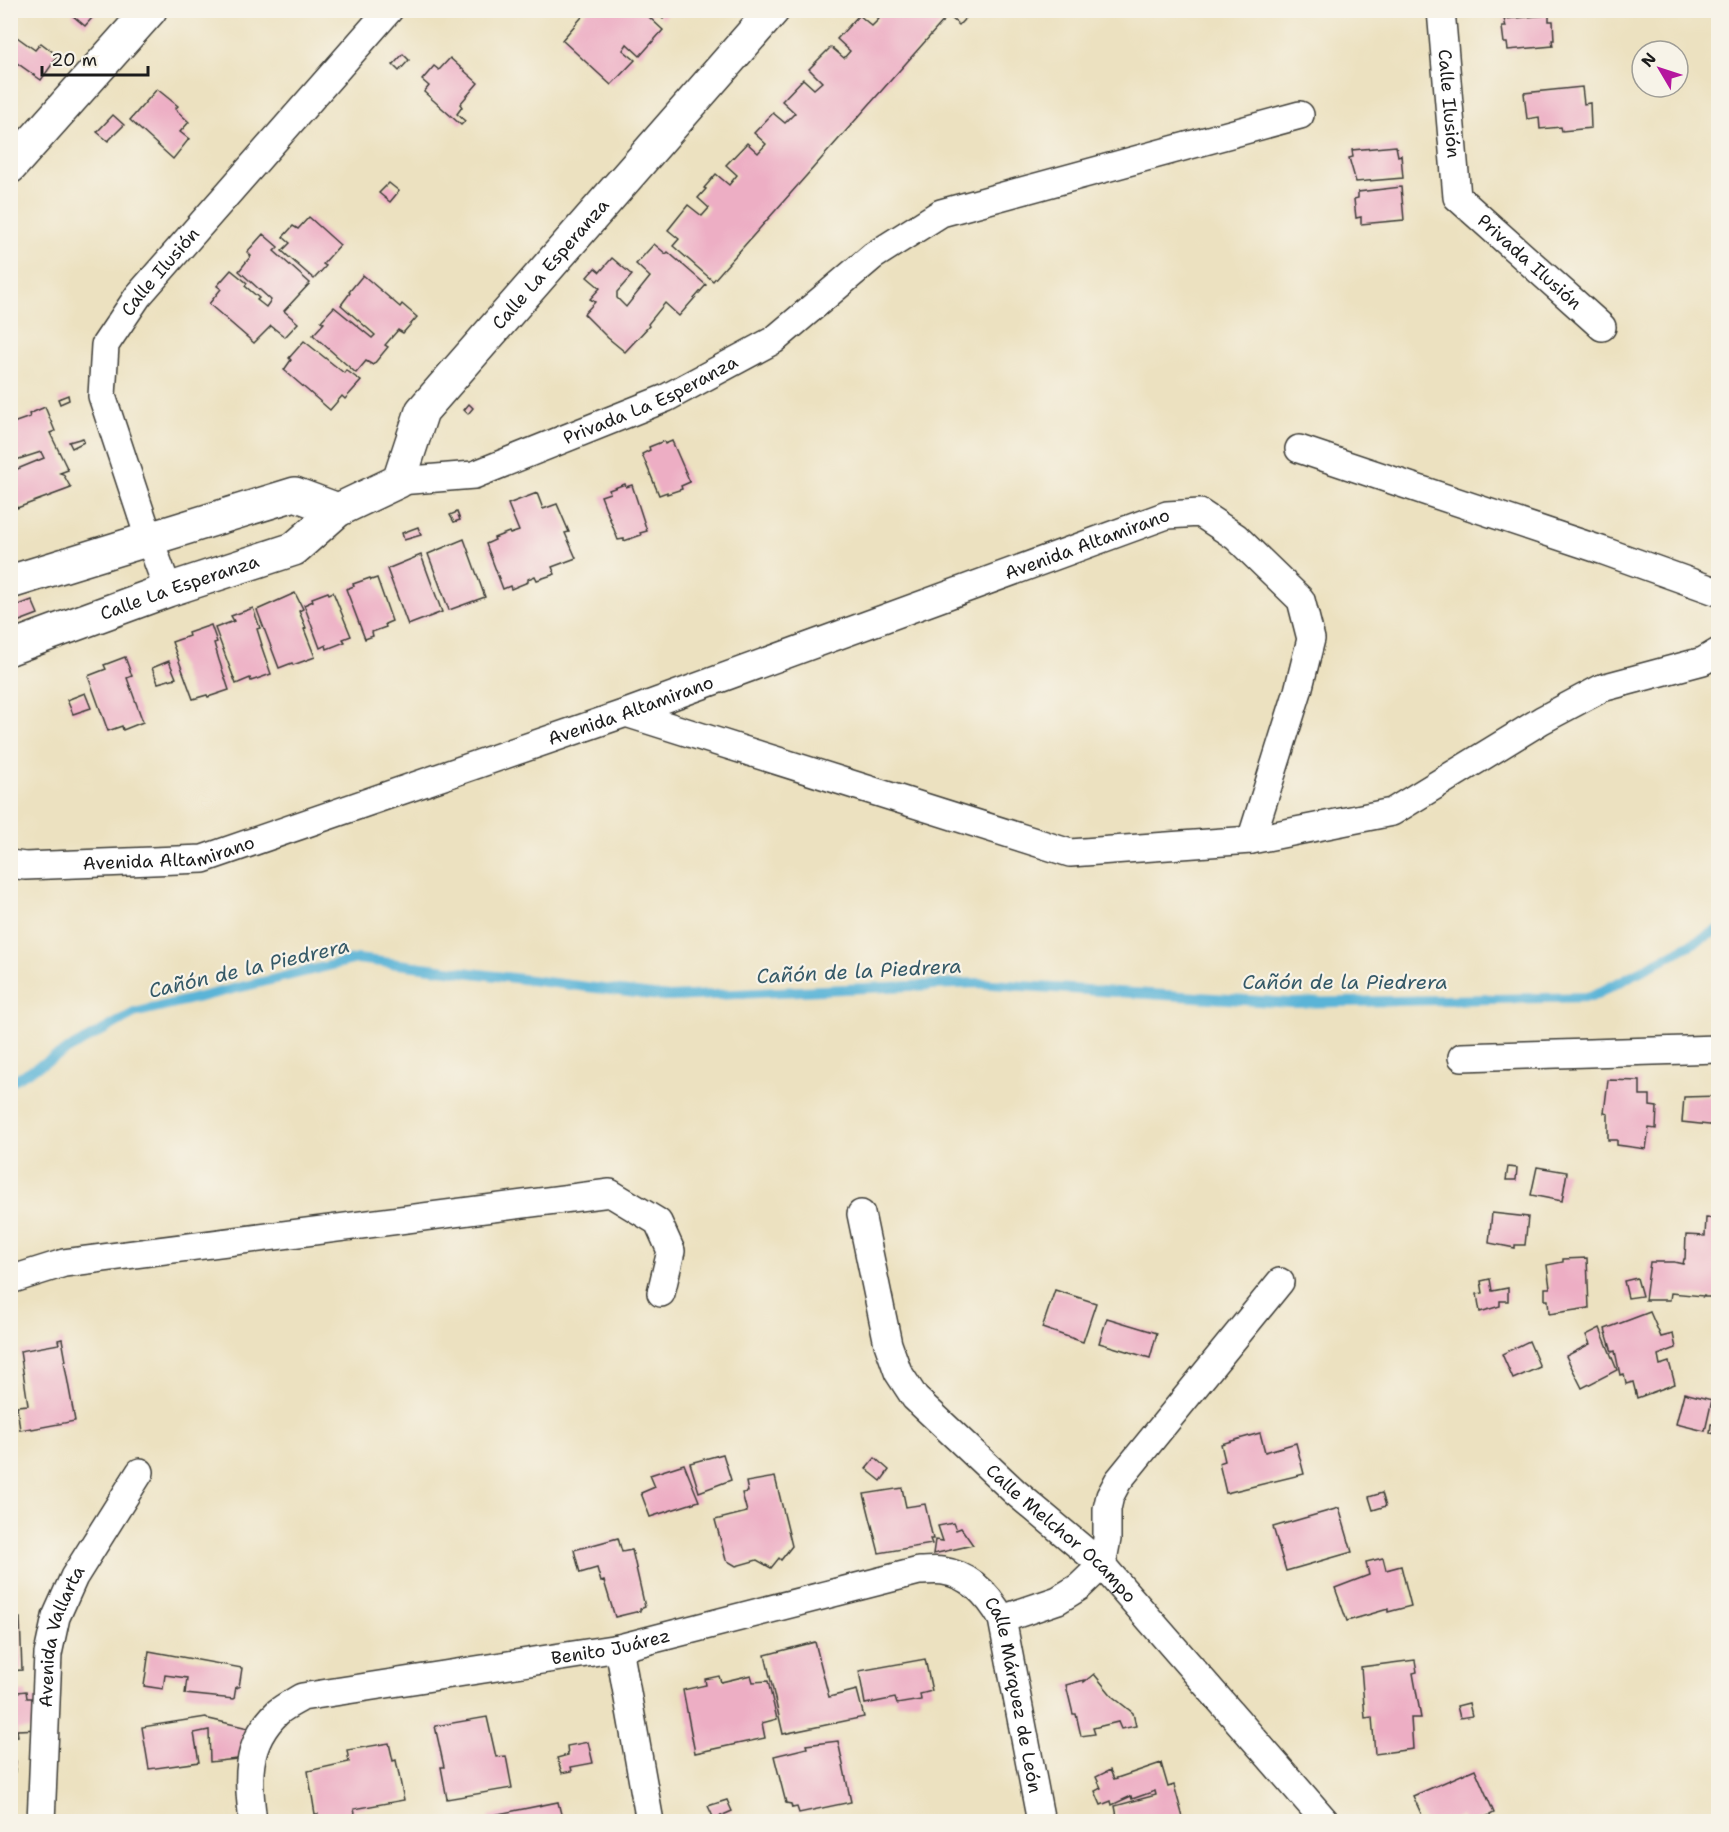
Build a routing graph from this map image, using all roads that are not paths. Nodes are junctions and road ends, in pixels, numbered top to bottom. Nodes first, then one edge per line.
1 (150, 10) edge
2 (388, 10) edge
3 (773, 10) edge
4 (1441, 10) edge
5 (1300, 115) dead end
6 (10, 167) edge
7 (1457, 197) joint
8 (1602, 327) dead end
9 (1299, 449) dead end
10 (399, 481) junction
11 (338, 510) junction
12 (148, 538) junction
13 (10, 582) edge
14 (168, 590) junction
15 (1719, 592) edge
16 (10, 648) edge
17 (1719, 652) edge
18 (626, 713) junction
19 (1251, 840) junction
20 (10, 864) edge
21 (1719, 1049) edge
22 (1462, 1057) dead end
23 (861, 1214) dead end
24 (10, 1280) edge
25 (1280, 1282) dead end
26 (661, 1293) dead end
27 (140, 1472) dead end
28 (1102, 1565) junction
29 (967, 1579) joint
30 (1002, 1619) junction
31 (619, 1648) junction
32 (41, 1821) edge
33 (253, 1821) edge
34 (650, 1821) edge
35 (1041, 1821) edge
36 (1326, 1821) edge

1 - 6 street
2 - 12 street, Calle Ilusión
3 - 10 street, Calle La Esperanza
4 - 7 street, Calle Ilusión
5 - 10 street, Privada La Esperanza
7 - 8 street, Privada Ilusión
9 - 15 street
10 - 11 street, Calle La Esperanza
11 - 12 street
11 - 14 street, Calle La Esperanza
12 - 13 street
12 - 14 street, Calle Ilusión
14 - 16 street, Calle La Esperanza
17 - 19 street
18 - 19 street
18 - 19 street, Avenida Altamirano
18 - 20 street, Avenida Altamirano
21 - 22 street
23 - 28 street, Calle Melchor Ocampo
24 - 26 street
25 - 28 street
27 - 32 street, Avenida Vallarta
28 - 30 street
28 - 36 street, Calle Melchor Ocampo
29 - 30 street, Calle Márquez de León
29 - 31 street, Benito Juárez
30 - 35 street, Calle Márquez de León
31 - 33 street, Benito Juárez
31 - 34 street

